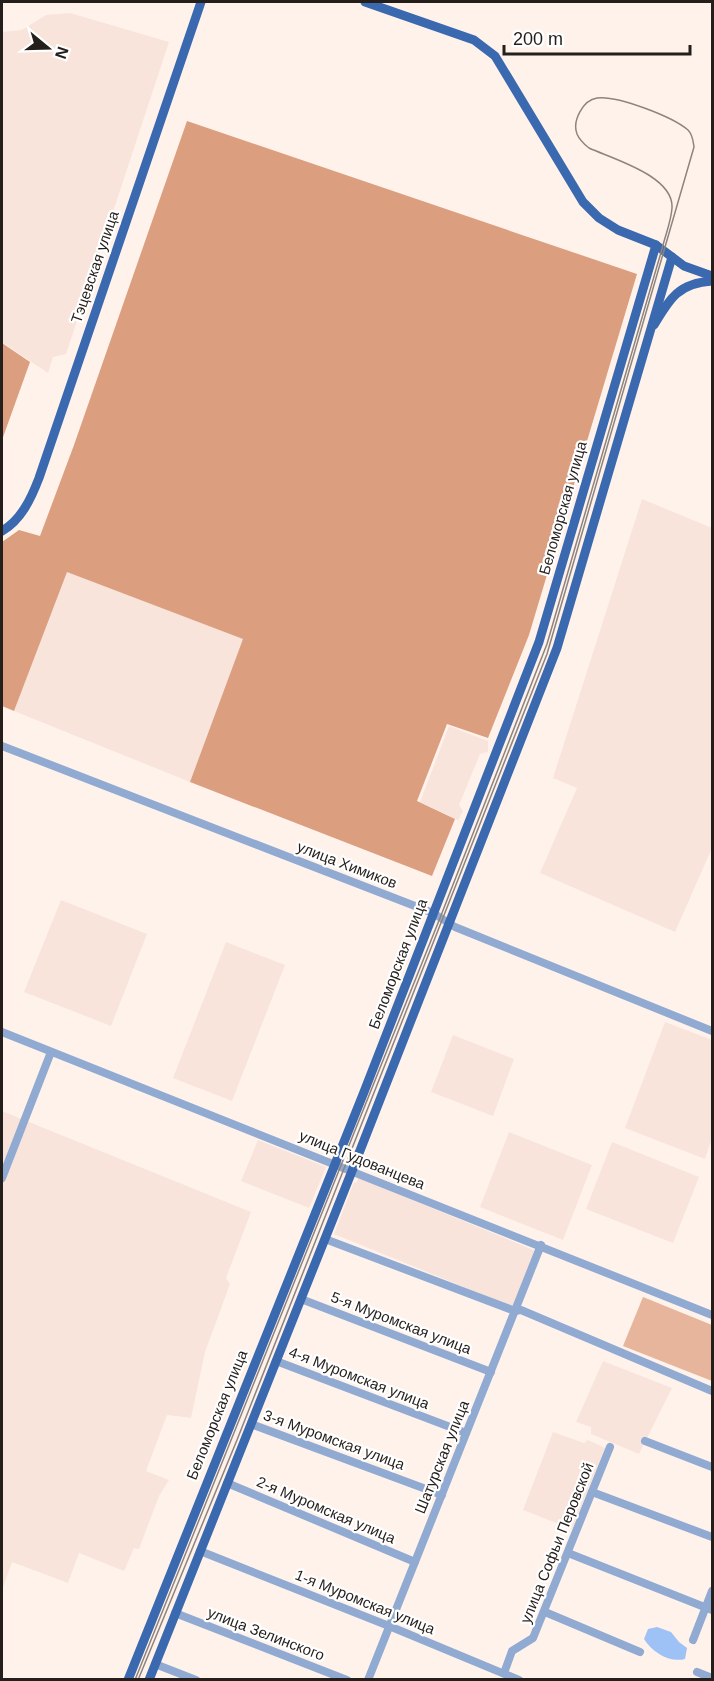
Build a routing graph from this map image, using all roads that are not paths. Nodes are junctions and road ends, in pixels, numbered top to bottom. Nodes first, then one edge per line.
1 (201, 2) edge
2 (365, 2) edge
3 (656, 245) junction
4 (672, 257) junction
5 (712, 276) edge
6 (712, 281) edge
7 (647, 337) junction
8 (2, 531) edge
9 (539, 642) junction
10 (558, 648) junction
11 (2, 746) edge
12 (433, 913) junction
13 (449, 924) junction
14 (712, 1031) edge
15 (2, 1032) edge
16 (51, 1052) junction
17 (334, 1164) junction
18 (352, 1171) junction
19 (2, 1178) edge
20 (325, 1239) junction
21 (541, 1245) junction
22 (301, 1299) junction
23 (515, 1311) junction
24 (712, 1315) edge
25 (276, 1361) junction
26 (491, 1372) junction
27 (712, 1391) edge
28 (251, 1424) junction
29 (466, 1433) junction
30 (226, 1435) junction
31 (645, 1441) dead end
32 (243, 1442) junction
33 (610, 1447) dead end
34 (712, 1467) edge
35 (227, 1483) junction
36 (592, 1492) junction
37 (442, 1495) junction
38 (712, 1537) edge
39 (200, 1551) junction
40 (568, 1553) junction
41 (415, 1562) junction
42 (712, 1591) edge
43 (710, 1608) edge
44 (544, 1612) junction
45 (175, 1613) junction
46 (389, 1626) junction
47 (693, 1640) dead end
48 (640, 1652) dead end
49 (155, 1664) junction
50 (697, 1671) dead end
51 (504, 1673) junction
52 (712, 1678) edge
53 (128, 1680) edge
54 (149, 1680) edge
55 (196, 1680) edge
56 (347, 1680) edge
57 (368, 1680) edge
58 (519, 1680) edge

1 - 8 main road, Тэцевская улица
2 - 3 main road
3 - 4 main road
3 - 9 main road, Беломорская улица
4 - 5 main road
4 - 7 main road
6 - 7 main road
7 - 10 main road
9 - 10 main road
9 - 12 main road, Беломорская улица
10 - 13 main road
11 - 12 street, улица Химиков
12 - 13 street, улица Химиков
12 - 17 main road, Беломорская улица
13 - 14 street, улица Химиков
13 - 18 main road
15 - 16 street, улица Гудованцева
16 - 17 street, улица Гудованцева
16 - 19 street
17 - 18 street, улица Гудованцева
17 - 30 main road, Беломорская улица
18 - 20 main road
18 - 21 street, улица Гудованцева
20 - 22 main road
20 - 23 street
21 - 23 street, Шатурская улица
21 - 24 street, улица Гудованцева
22 - 25 main road
22 - 26 street, 5-я Муромская улица
23 - 26 street, Шатурская улица
23 - 27 street
25 - 28 main road
25 - 29 street, 4-я Муромская улица
26 - 29 street, Шатурская улица
28 - 32 main road
28 - 37 street, 3-я Муромская улица
29 - 37 street, Шатурская улица
30 - 32 main road
30 - 53 main road, Беломорская улица
31 - 34 street
32 - 35 main road
33 - 36 street, улица Софьи Перовской
35 - 39 main road
35 - 41 street, 2-я Муромская улица
36 - 38 street
36 - 40 street, улица Софьи Перовской
37 - 41 street, Шатурская улица
39 - 45 main road
39 - 46 street, 1-я Муромская улица
40 - 43 street
40 - 44 street, улица Софьи Перовской
41 - 46 street, Шатурская улица
42 - 43 street
43 - 47 street
44 - 48 street
44 - 51 street, улица Софьи Перовской
45 - 49 main road
45 - 56 street, улица Зелинского
46 - 51 street, 1-я Муромская улица
46 - 57 street, Шатурская улица
49 - 54 main road
49 - 55 street
50 - 52 street
51 - 58 street, 1-я Муромская улица

